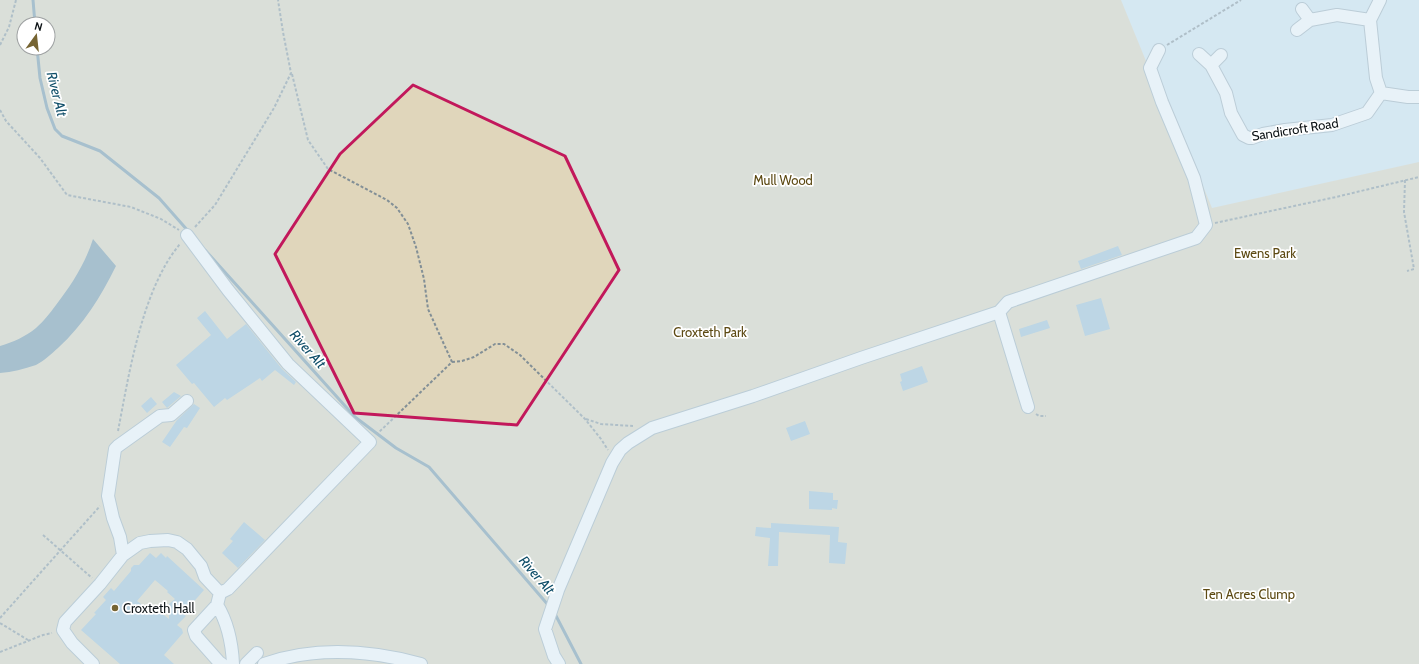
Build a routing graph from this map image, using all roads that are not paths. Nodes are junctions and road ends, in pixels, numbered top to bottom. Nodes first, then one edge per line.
1 (1380, 0) edge
2 (1302, 9) dead end
3 (1310, 20) junction
4 (1370, 20) junction
5 (1297, 30) dead end
6 (1160, 50) road end
7 (1199, 54) dead end
8 (1221, 54) dead end
9 (1211, 65) junction
10 (1381, 93) junction
11 (1419, 97) edge
12 (186, 235) road end
13 (999, 312) junction
14 (188, 401) dead end
15 (1028, 407) dead end
16 (123, 555) junction
17 (220, 592) junction
18 (217, 605) junction
19 (257, 653) dead end
20 (93, 664) edge
21 (222, 664) edge
22 (233, 664) edge
23 (246, 664) edge
24 (264, 664) edge
25 (421, 664) edge
26 (558, 664) edge

1 - 4 street
2 - 3 street
3 - 4 street
3 - 5 street
4 - 10 street
6 - 13 street
7 - 9 street, Sandicroft Road
8 - 9 street
9 - 10 street, Sandicroft Road
10 - 11 street
12 - 17 street
13 - 15 street
13 - 26 street
14 - 16 street
16 - 17 street
16 - 20 street
17 - 18 street
18 - 21 street
18 - 22 street
19 - 23 street
24 - 25 street

